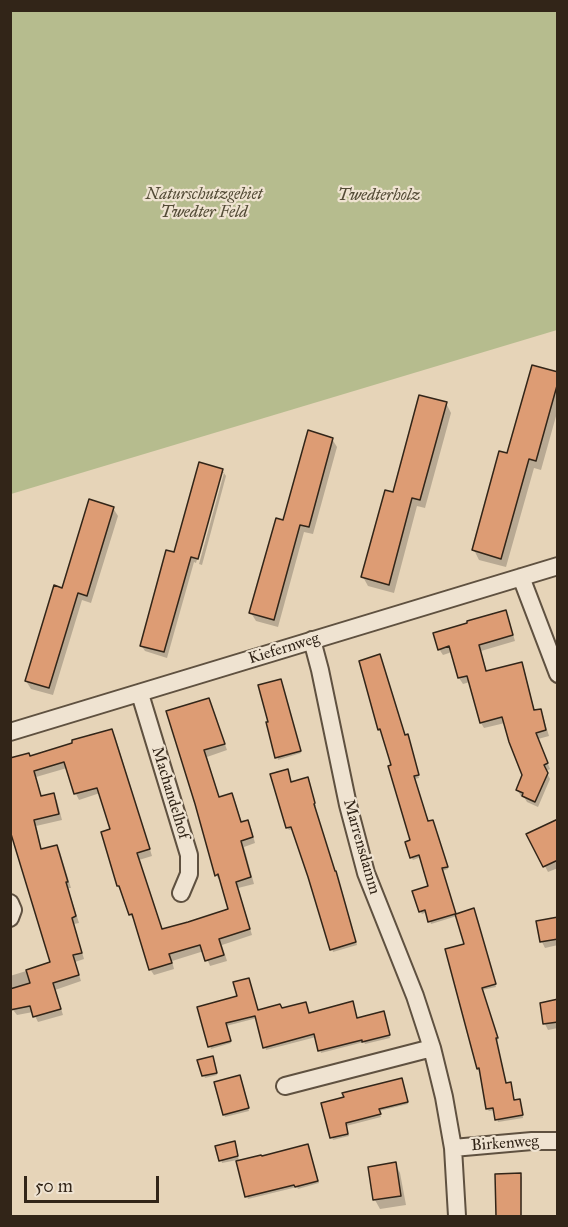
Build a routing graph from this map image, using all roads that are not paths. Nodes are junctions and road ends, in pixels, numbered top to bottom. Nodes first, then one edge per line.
1 (558, 566) edge
2 (521, 577) junction
3 (312, 640) junction
4 (558, 674) edge
5 (140, 694) junction
6 (10, 732) edge
7 (181, 893) dead end
8 (10, 903) edge
9 (10, 918) edge
10 (432, 1048) junction
11 (285, 1086) dead end
12 (558, 1141) edge
13 (453, 1148) junction
14 (457, 1216) edge

1 - 2 street, Kiefernweg
2 - 3 street, Kiefernweg
2 - 4 street
3 - 5 street, Kiefernweg
3 - 10 street, Marrensdamm
5 - 6 street, Kiefernweg
5 - 7 street, Machandelhof
8 - 9 street
10 - 11 street
10 - 13 street, Marrensdamm
12 - 13 street, Birkenweg
13 - 14 street, Marrensdamm

